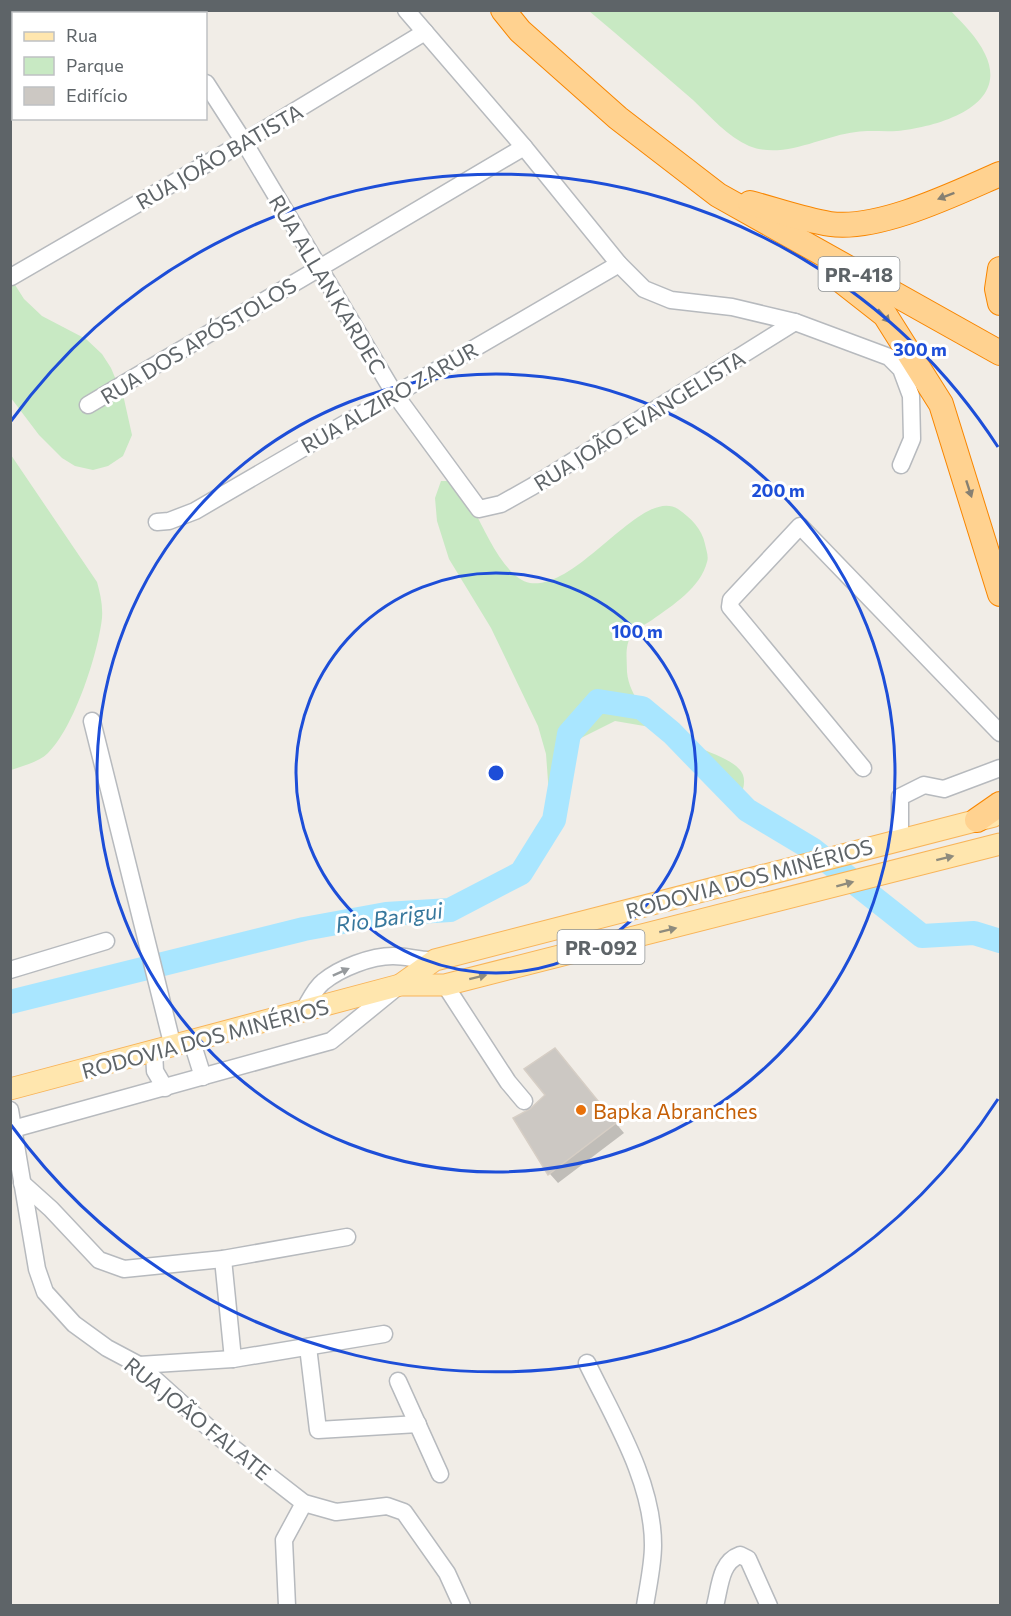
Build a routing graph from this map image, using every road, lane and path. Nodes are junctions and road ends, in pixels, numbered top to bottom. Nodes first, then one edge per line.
1 (406, 10) edge
2 (503, 10) edge
3 (425, 32) junction
4 (207, 85) edge
5 (244, 142) junction
6 (524, 147) junction
7 (1000, 174) edge
8 (718, 195) junction
9 (619, 264) junction
10 (320, 268) junction
11 (1000, 269) edge
12 (11, 277) edge
13 (1000, 303) edge
14 (795, 322) junction
15 (1000, 353) edge
16 (394, 393) junction
17 (88, 405) dead end
18 (901, 465) dead end
19 (479, 509) joint
20 (157, 522) dead end
21 (1000, 594) edge
22 (92, 721) dead end
23 (1000, 733) edge
24 (863, 768) dead end
25 (1000, 768) edge
26 (1000, 804) edge
27 (989, 817) edge
28 (900, 839) junction
29 (1000, 844) edge
30 (105, 941) dead end
31 (435, 960) junction
32 (10, 970) edge
33 (400, 985) junction
34 (445, 985) junction
35 (302, 1013) junction
36 (173, 1047) junction
37 (203, 1077) junction
38 (165, 1088) junction
39 (10, 1089) edge
40 (524, 1101) dead end
41 (10, 1110) edge
42 (13, 1129) junction
43 (22, 1182) junction
44 (347, 1237) dead end
45 (223, 1259) junction
46 (384, 1334) dead end
47 (308, 1347) junction
48 (232, 1359) junction
49 (587, 1363) dead end
50 (139, 1365) junction
51 (398, 1381) dead end
52 (418, 1424) junction
53 (440, 1474) dead end
54 (304, 1503) junction
55 (287, 1605) edge
56 (462, 1605) edge
57 (645, 1605) edge
58 (716, 1605) edge
59 (769, 1605) edge

1 - 3 street
2 - 8 highway, PR-418
3 - 5 street, RUA JOÃO BATISTA
3 - 6 street
4 - 5 street, RUA ALLAN KARDEC
5 - 10 street, RUA ALLAN KARDEC
5 - 12 street, RUA JOÃO BATISTA
6 - 9 street
6 - 10 street, RUA DOS APÓSTOLOS
7 -> 8 highway
8 - 15 highway, PR-418
8 -> 21 highway
9 - 14 street
9 - 16 street, RUA ALZIRO ZARUR
10 - 16 street, RUA ALLAN KARDEC
10 - 17 street, RUA DOS APÓSTOLOS
11 - 13 highway
14 - 18 street
14 - 19 street, RUA JOÃO EVANGELISTA
16 - 19 street, RUA ALLAN KARDEC
16 - 20 street, RUA ALZIRO ZARUR
22 - 36 street
23 - 24 street
25 - 28 street
26 - 27 highway
27 - 28 main road, RODOVIA DOS MINÉRIOS / PR-092
28 - 31 main road, RODOVIA DOS MINÉRIOS / PR-092
34 -> 29 main road, RODOVIA DOS MINÉRIOS / PR-092
30 - 32 street
31 - 33 main road, RODOVIA DOS MINÉRIOS / PR-092
35 -> 31 street
33 - 34 main road, RODOVIA DOS MINÉRIOS / PR-092
33 - 35 main road, RODOVIA DOS MINÉRIOS / PR-092
33 - 37 street
34 - 40 street
35 - 36 main road, RODOVIA DOS MINÉRIOS / PR-092
36 - 37 street
36 - 38 street
36 - 39 main road, RODOVIA DOS MINÉRIOS / PR-092
37 - 38 street
38 - 42 street
41 - 42 street, RUA JOÃO FALATE
42 - 43 street, RUA JOÃO FALATE
43 - 45 street
43 - 50 street, RUA JOÃO FALATE
44 - 45 street
45 - 48 street
46 - 47 street
47 - 48 street
47 - 52 street
48 - 50 street
49 - 57 street
50 - 54 street, RUA JOÃO FALATE
51 - 52 street
52 - 53 street
54 - 55 street
54 - 56 street, RUA JOÃO FALATE
58 - 59 street

